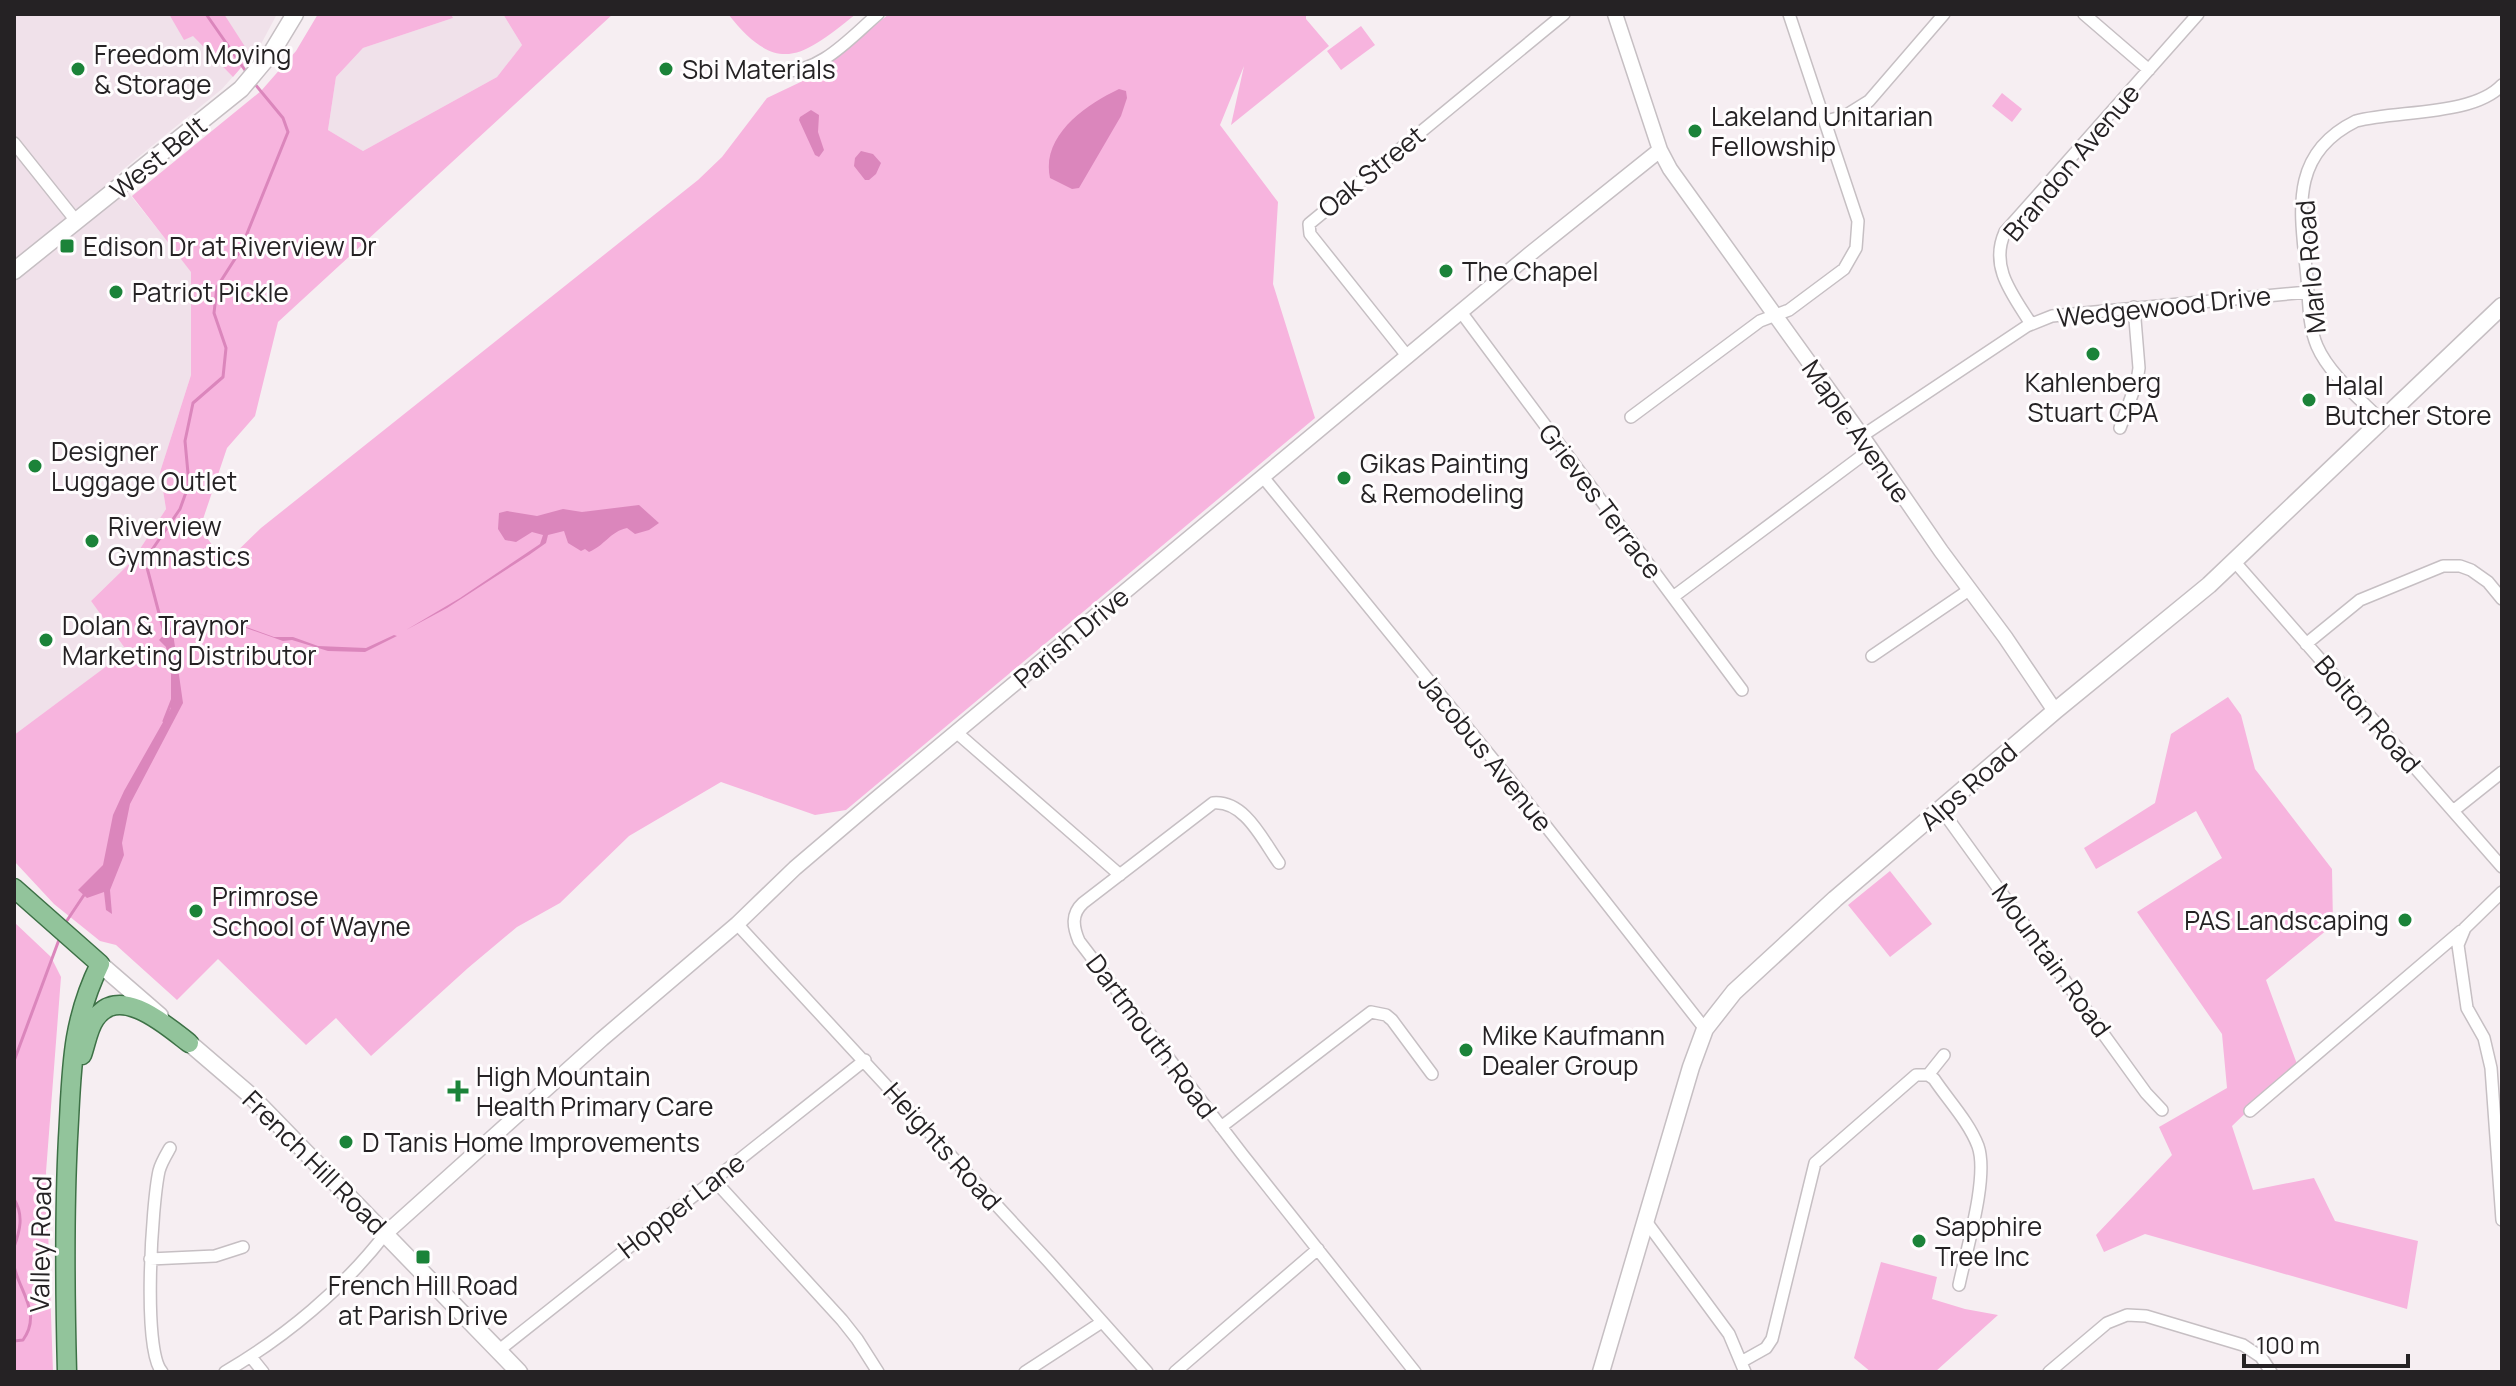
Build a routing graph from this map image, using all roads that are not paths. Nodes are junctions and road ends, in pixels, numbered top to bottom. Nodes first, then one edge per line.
1 (295, 14) edge
2 (878, 14) edge
3 (1564, 14) edge
4 (1615, 14) edge
5 (1789, 14) edge
6 (1944, 14) edge
7 (2084, 14) edge
8 (2198, 14) edge
9 (2149, 70) junction
10 (780, 71) dead end
11 (2502, 85) edge
12 (1826, 121) junction
13 (14, 143) edge
14 (1660, 150) junction
15 (77, 222) junction
16 (14, 271) edge
17 (2308, 292) junction
18 (2502, 306) edge
19 (2134, 307) junction
20 (1461, 312) junction
21 (1775, 315) junction
22 (2031, 324) junction
23 (1408, 357) junction
24 (1631, 417) dead end
25 (2381, 420) junction
26 (2120, 428) dead end
27 (1867, 443) junction
28 (1263, 477) junction
29 (2234, 561) junction
30 (1969, 590) junction
31 (1673, 597) junction
32 (2502, 599) edge
33 (2306, 644) junction
34 (1872, 656) dead end
35 (1742, 690) dead end
36 (2055, 711) junction
37 (956, 732) junction
38 (2502, 772) edge
39 (1941, 809) junction
40 (2453, 811) junction
41 (1279, 863) dead end
42 (2502, 867) edge
43 (1120, 875) junction
44 (15, 889) edge
45 (2502, 892) edge
46 (737, 924) junction
47 (2465, 928) junction
48 (100, 964) junction
49 (1705, 1029) junction
50 (189, 1043) junction
51 (1944, 1055) dead end
52 (865, 1060) junction
53 (1432, 1074) dead end
54 (1928, 1075) junction
55 (2162, 1110) dead end
56 (2250, 1111) dead end
57 (70, 1117) junction
58 (1221, 1127) junction
59 (170, 1148) dead end
60 (714, 1180) junction
61 (1645, 1220) junction
62 (2502, 1220) edge
63 (386, 1233) junction
64 (243, 1247) dead end
65 (1318, 1249) junction
66 (150, 1259) junction
67 (1959, 1285) dead end
68 (1102, 1322) junction
69 (498, 1351) junction
70 (251, 1357) junction
71 (1743, 1367) edge
72 (67, 1372) edge
73 (162, 1372) edge
74 (225, 1372) edge
75 (263, 1372) edge
76 (519, 1372) edge
77 (878, 1372) edge
78 (1025, 1372) edge
79 (1147, 1372) edge
80 (1175, 1372) edge
81 (1415, 1372) edge
82 (1601, 1372) edge
83 (2049, 1372) edge
84 (2271, 1372) edge

1 - 15 main road, West Belt
2 - 10 street
3 - 23 street, Oak Street
4 - 14 street
5 - 12 street
6 - 12 street
7 - 9 street
8 - 9 street, Brandon Avenue
9 - 22 street, Brandon Avenue
11 - 17 street, Marlo Road
12 - 21 street
13 - 15 street
14 - 20 street, Parish Drive
14 - 21 street, Maple Avenue
15 - 16 main road, West Belt
17 - 19 street, Wedgewood Drive
17 - 25 street, Marlo Road
18 - 25 main road, Alps Road
19 - 22 street, Wedgewood Drive
19 - 26 street
20 - 23 street, Parish Drive
20 - 31 street, Grieves Terrace
21 - 24 street
21 - 27 street, Maple Avenue
22 - 27 street, Wedgewood Drive
23 - 28 street, Parish Drive
25 - 29 main road, Alps Road
27 - 30 street, Maple Avenue
27 - 31 street, Wedgewood Drive
28 - 37 street, Parish Drive
28 - 49 street, Jacobus Avenue
29 - 33 street, Bolton Road
29 - 36 main road, Alps Road
30 - 34 street
30 - 36 street, Maple Avenue
31 - 35 street, Grieves Terrace
32 - 33 street
33 - 40 street, Bolton Road
36 - 39 main road, Alps Road
37 - 43 street
37 - 46 street, Parish Drive
38 - 40 street
39 - 49 main road, Alps Road
39 - 55 street, Mountain Road
40 - 42 street, Bolton Road
41 - 43 street, Dartmouth Road
43 - 58 street, Dartmouth Road
44 - 48 main road
45 - 47 street
46 - 52 street, Heights Road
46 - 63 street, Parish Drive
47 - 56 street
47 - 62 street
48 - 50 main road, French Hill Road
48 - 57 main road, Valley Road
49 - 61 main road, Alps Road
50 - 57 main road, Valley Road
50 - 63 main road, French Hill Road
51 - 54 street
52 - 60 street, Hopper Lane
52 - 68 street, Heights Road
53 - 58 street
54 - 67 street
54 - 71 street
57 - 72 main road, Valley Road
58 - 65 street, Dartmouth Road
59 - 66 street
60 - 69 street, Hopper Lane
60 - 77 street
61 - 71 street
61 - 82 main road, Alps Road
63 - 69 main road, French Hill Road
63 - 70 street
64 - 66 street
65 - 80 street
65 - 81 street, Dartmouth Road
66 - 73 street
68 - 78 street
68 - 79 street, Heights Road
69 - 76 main road, French Hill Road
70 - 74 street
70 - 75 street
83 - 84 street

